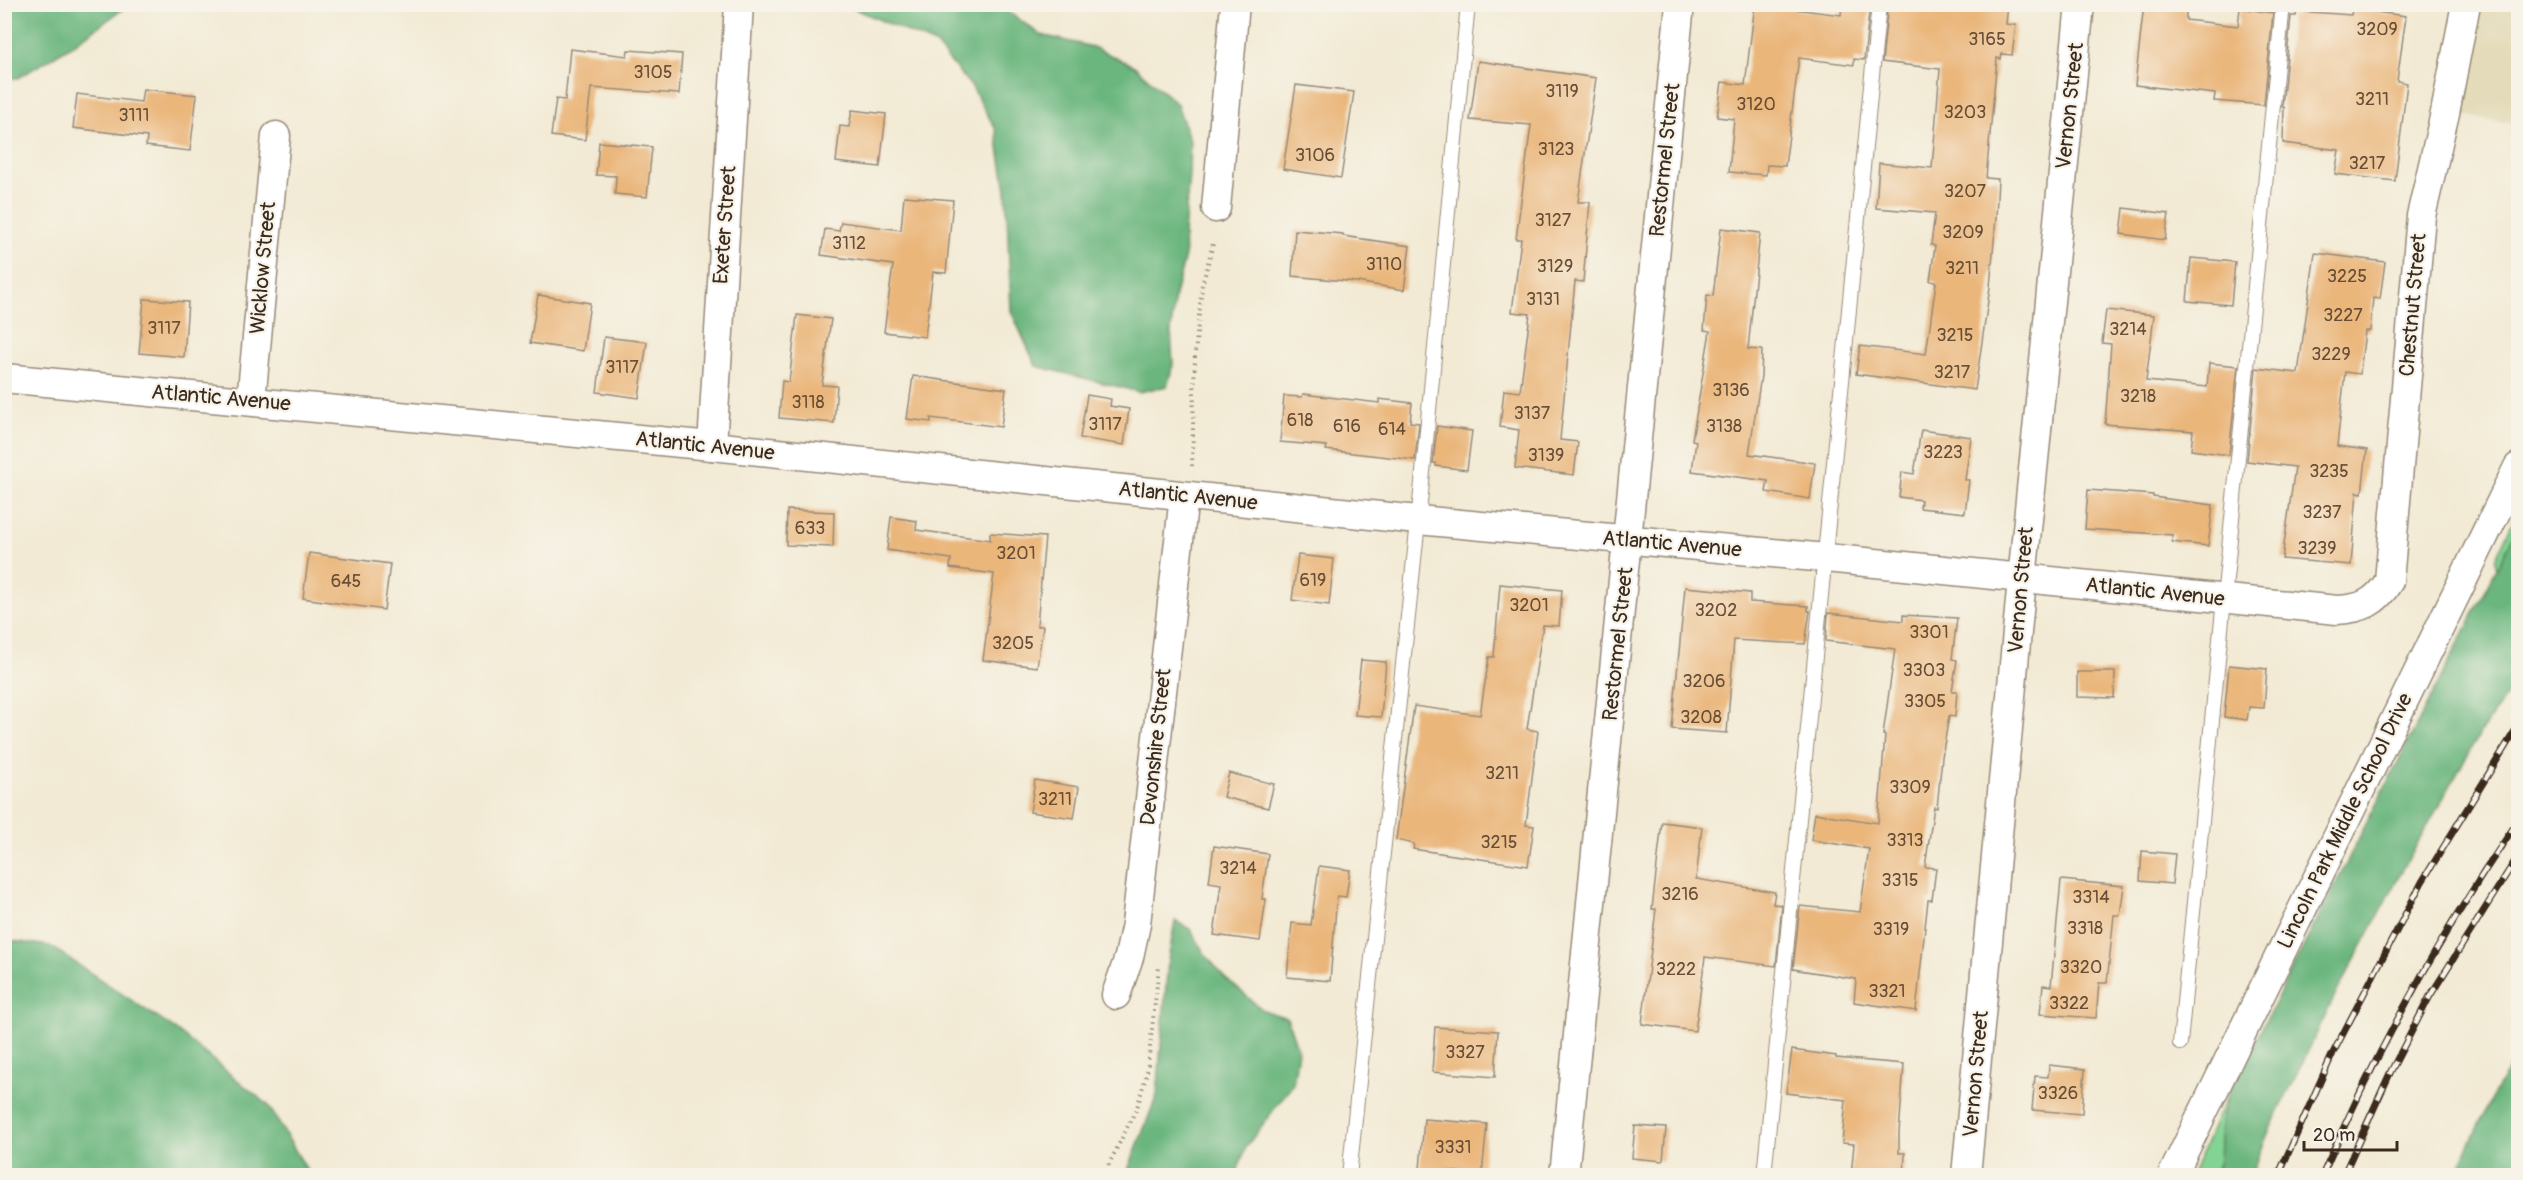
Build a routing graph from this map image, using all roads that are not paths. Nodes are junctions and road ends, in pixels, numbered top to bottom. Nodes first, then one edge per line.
1 (739, 4) edge
2 (1235, 4) edge
3 (1468, 4) edge
4 (1680, 4) edge
5 (1879, 4) edge
6 (2080, 4) edge
7 (2283, 4) edge
8 (2466, 4) edge
9 (276, 136) dead end
10 (1216, 208) dead end
11 (4, 378) edge
12 (250, 401) junction
13 (712, 446) junction
14 (2518, 466) edge
15 (1188, 484) junction
16 (1418, 520) junction
17 (1628, 540) junction
18 (1826, 558) junction
19 (2022, 579) junction
20 (2224, 599) junction
21 (2371, 603) joint
22 (1116, 995) dead end
23 (2180, 1043) dead end
24 (1349, 1176) edge
25 (1564, 1176) edge
26 (1764, 1176) edge
27 (1966, 1176) edge
28 (2172, 1176) edge

1 - 13 street, Exeter Street
2 - 10 street
3 - 16 lane
4 - 17 street, Restormel Street
5 - 18 lane
6 - 19 street, Vernon Street
7 - 20 lane
8 - 21 street, Chestnut Street
9 - 12 street, Wicklow Street
11 - 12 street, Atlantic Avenue
12 - 13 street, Atlantic Avenue
13 - 15 street, Atlantic Avenue
14 - 28 street, Lincoln Park Middle School Drive
15 - 16 street, Atlantic Avenue
15 - 22 street, Devonshire Street
16 - 17 street, Atlantic Avenue
16 - 24 lane
17 - 18 street, Atlantic Avenue
17 - 25 street, Restormel Street
18 - 19 street, Atlantic Avenue
18 - 26 lane
19 - 20 street, Atlantic Avenue
19 - 27 street, Vernon Street
20 - 21 street, Atlantic Avenue
20 - 23 lane

